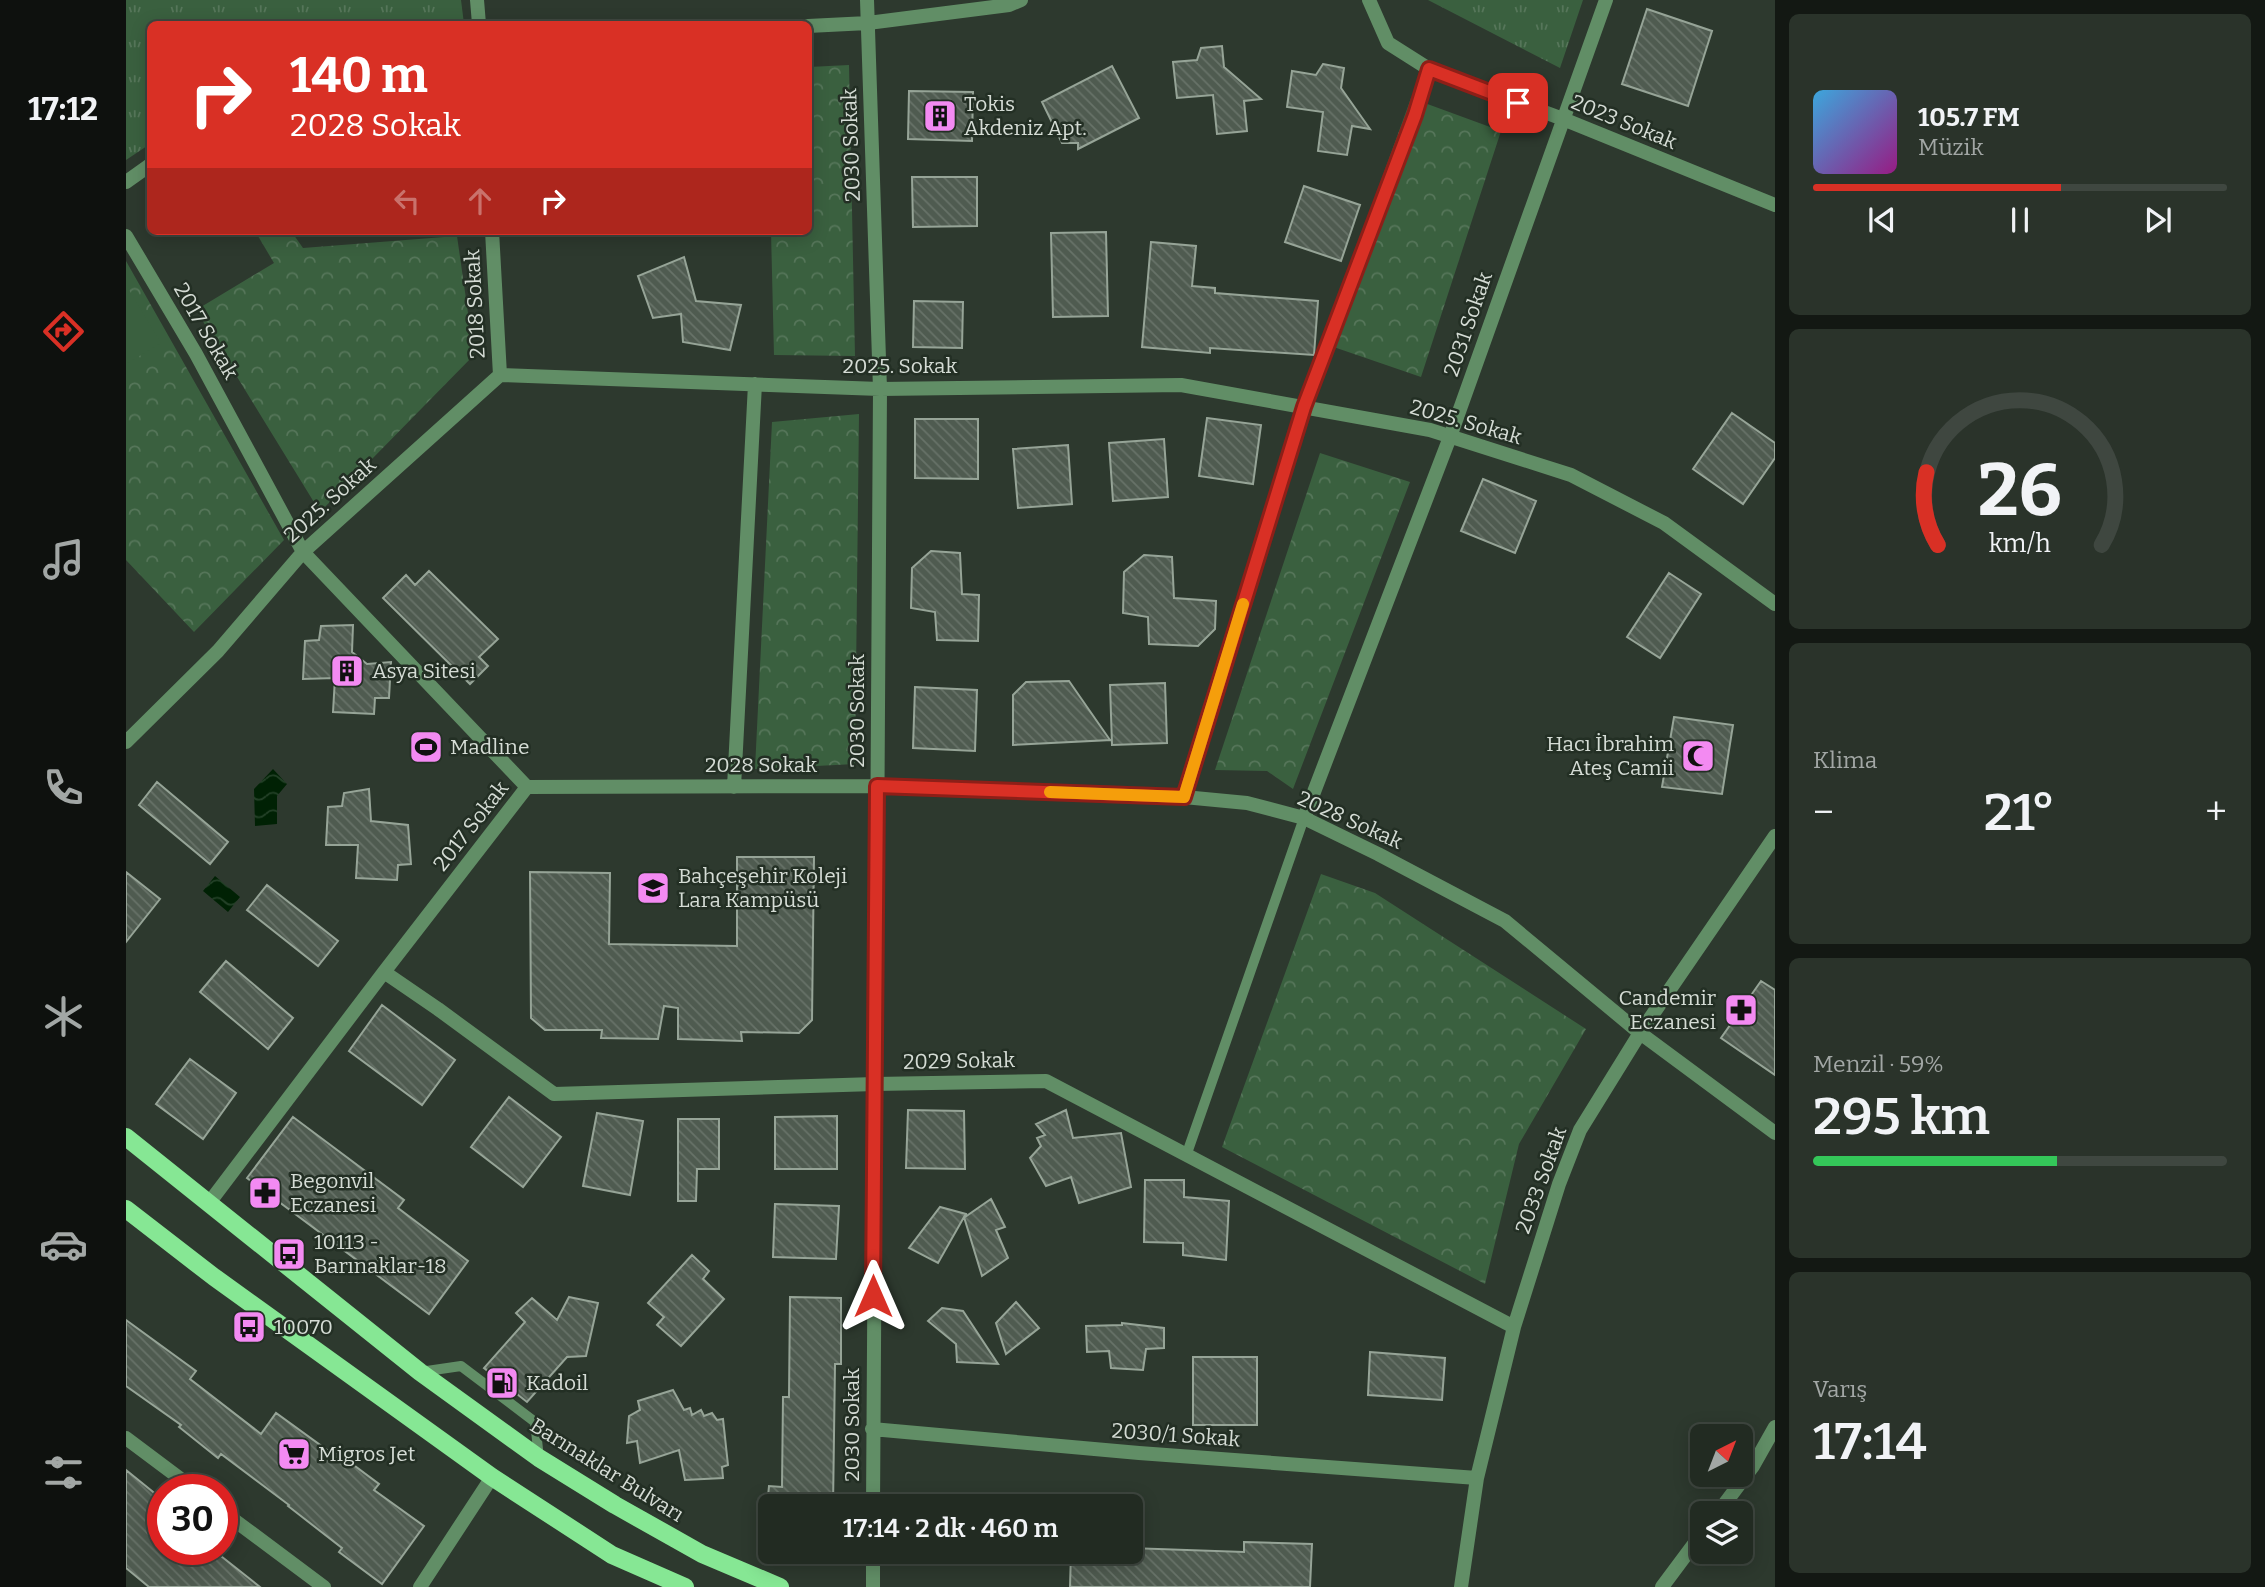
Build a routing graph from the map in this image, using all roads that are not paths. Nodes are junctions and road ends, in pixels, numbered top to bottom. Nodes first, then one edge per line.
1 (477, 0) edge
2 (867, 0) edge
3 (1021, 0) edge
4 (1369, 0) edge
5 (1606, 0) edge
6 (479, 21) edge
7 (868, 23) junction
8 (812, 26) edge
9 (1429, 69) junction
10 (1563, 119) junction
11 (147, 167) edge
12 (126, 182) edge
13 (1775, 205) edge
14 (492, 235) edge
15 (126, 236) edge
16 (500, 375) junction
17 (755, 384) junction
18 (880, 389) junction
19 (1304, 407) junction
20 (1450, 437) junction
21 (303, 552) junction
22 (1775, 604) edge
23 (126, 742) edge
24 (877, 786) junction
25 (527, 787) junction
26 (734, 787) junction
27 (1184, 797) junction
28 (1304, 818) junction
29 (1775, 836) edge
30 (384, 972) junction
31 (1640, 1032) junction
32 (875, 1084) junction
33 (1775, 1133) edge
34 (126, 1137) edge
35 (1186, 1156) junction
36 (209, 1203) junction
37 (126, 1209) edge
38 (1514, 1327) junction
39 (420, 1372) junction
40 (1775, 1427) edge
41 (872, 1429) junction
42 (126, 1438) edge
43 (539, 1458) junction
44 (174, 1474) edge
45 (492, 1477) junction
46 (1477, 1478) junction
47 (873, 1494) edge
48 (1727, 1501) edge
49 (238, 1523) edge
50 (1690, 1549) edge
51 (873, 1564) edge
52 (324, 1587) edge
53 (419, 1587) edge
54 (685, 1587) edge
55 (780, 1587) edge
56 (873, 1587) edge
57 (1461, 1587) edge
58 (1661, 1587) edge

1 - 6 street
2 - 7 street, 2030 Sokak
3 - 7 street
4 - 9 street, 2023 Sokak
5 - 10 street, 2031 Sokak
7 - 8 street
7 - 18 street, 2030 Sokak
9 - 10 street, 2023 Sokak
9 - 19 street
10 - 13 street, 2023 Sokak
10 - 20 street, 2031 Sokak
11 - 12 street
14 - 16 street, 2018 Sokak
15 - 21 street, 2017 Sokak
16 - 17 street, 2025. Sokak
16 - 21 street, 2025. Sokak
17 - 18 street, 2025. Sokak
17 - 26 street
18 - 19 street, 2025. Sokak
18 - 24 street, 2030 Sokak
19 - 20 street, 2025. Sokak
19 - 27 street
20 - 22 street, 2025. Sokak
20 - 28 street, 2031 Sokak
21 - 23 street, 2025. Sokak
21 - 25 street, 2017 Sokak
24 - 26 street, 2028 Sokak
24 - 27 street, 2028 Sokak
24 - 32 street, 2030 Sokak
25 - 26 street, 2028 Sokak
25 - 30 street, 2017 Sokak
27 - 28 street, 2028 Sokak
28 - 31 street, 2028 Sokak
28 - 35 lane
29 - 31 street, 2033 Sokak
30 - 32 street, 2029 Sokak
30 - 36 street, 2017 Sokak
31 - 33 street, 2028 Sokak
31 - 38 street, 2033 Sokak
32 - 35 street, 2029 Sokak
32 - 41 street, 2030 Sokak
34 - 36 main road, Barınaklar Bulvarı
35 - 38 street, 2029 Sokak
36 - 39 main road, Barınaklar Bulvarı
37 - 45 main road
38 - 46 street, 2033 Sokak
39 - 43 main road, Barınaklar Bulvarı
39 - 43 lane
40 - 48 street
41 - 46 street, 2030/1 Sokak
41 - 47 street, 2030 Sokak
42 - 44 street
43 - 55 main road, Barınaklar Bulvarı
45 - 53 street
45 - 54 main road
46 - 57 street, 2033 Sokak
49 - 52 street
50 - 58 street
51 - 56 street

